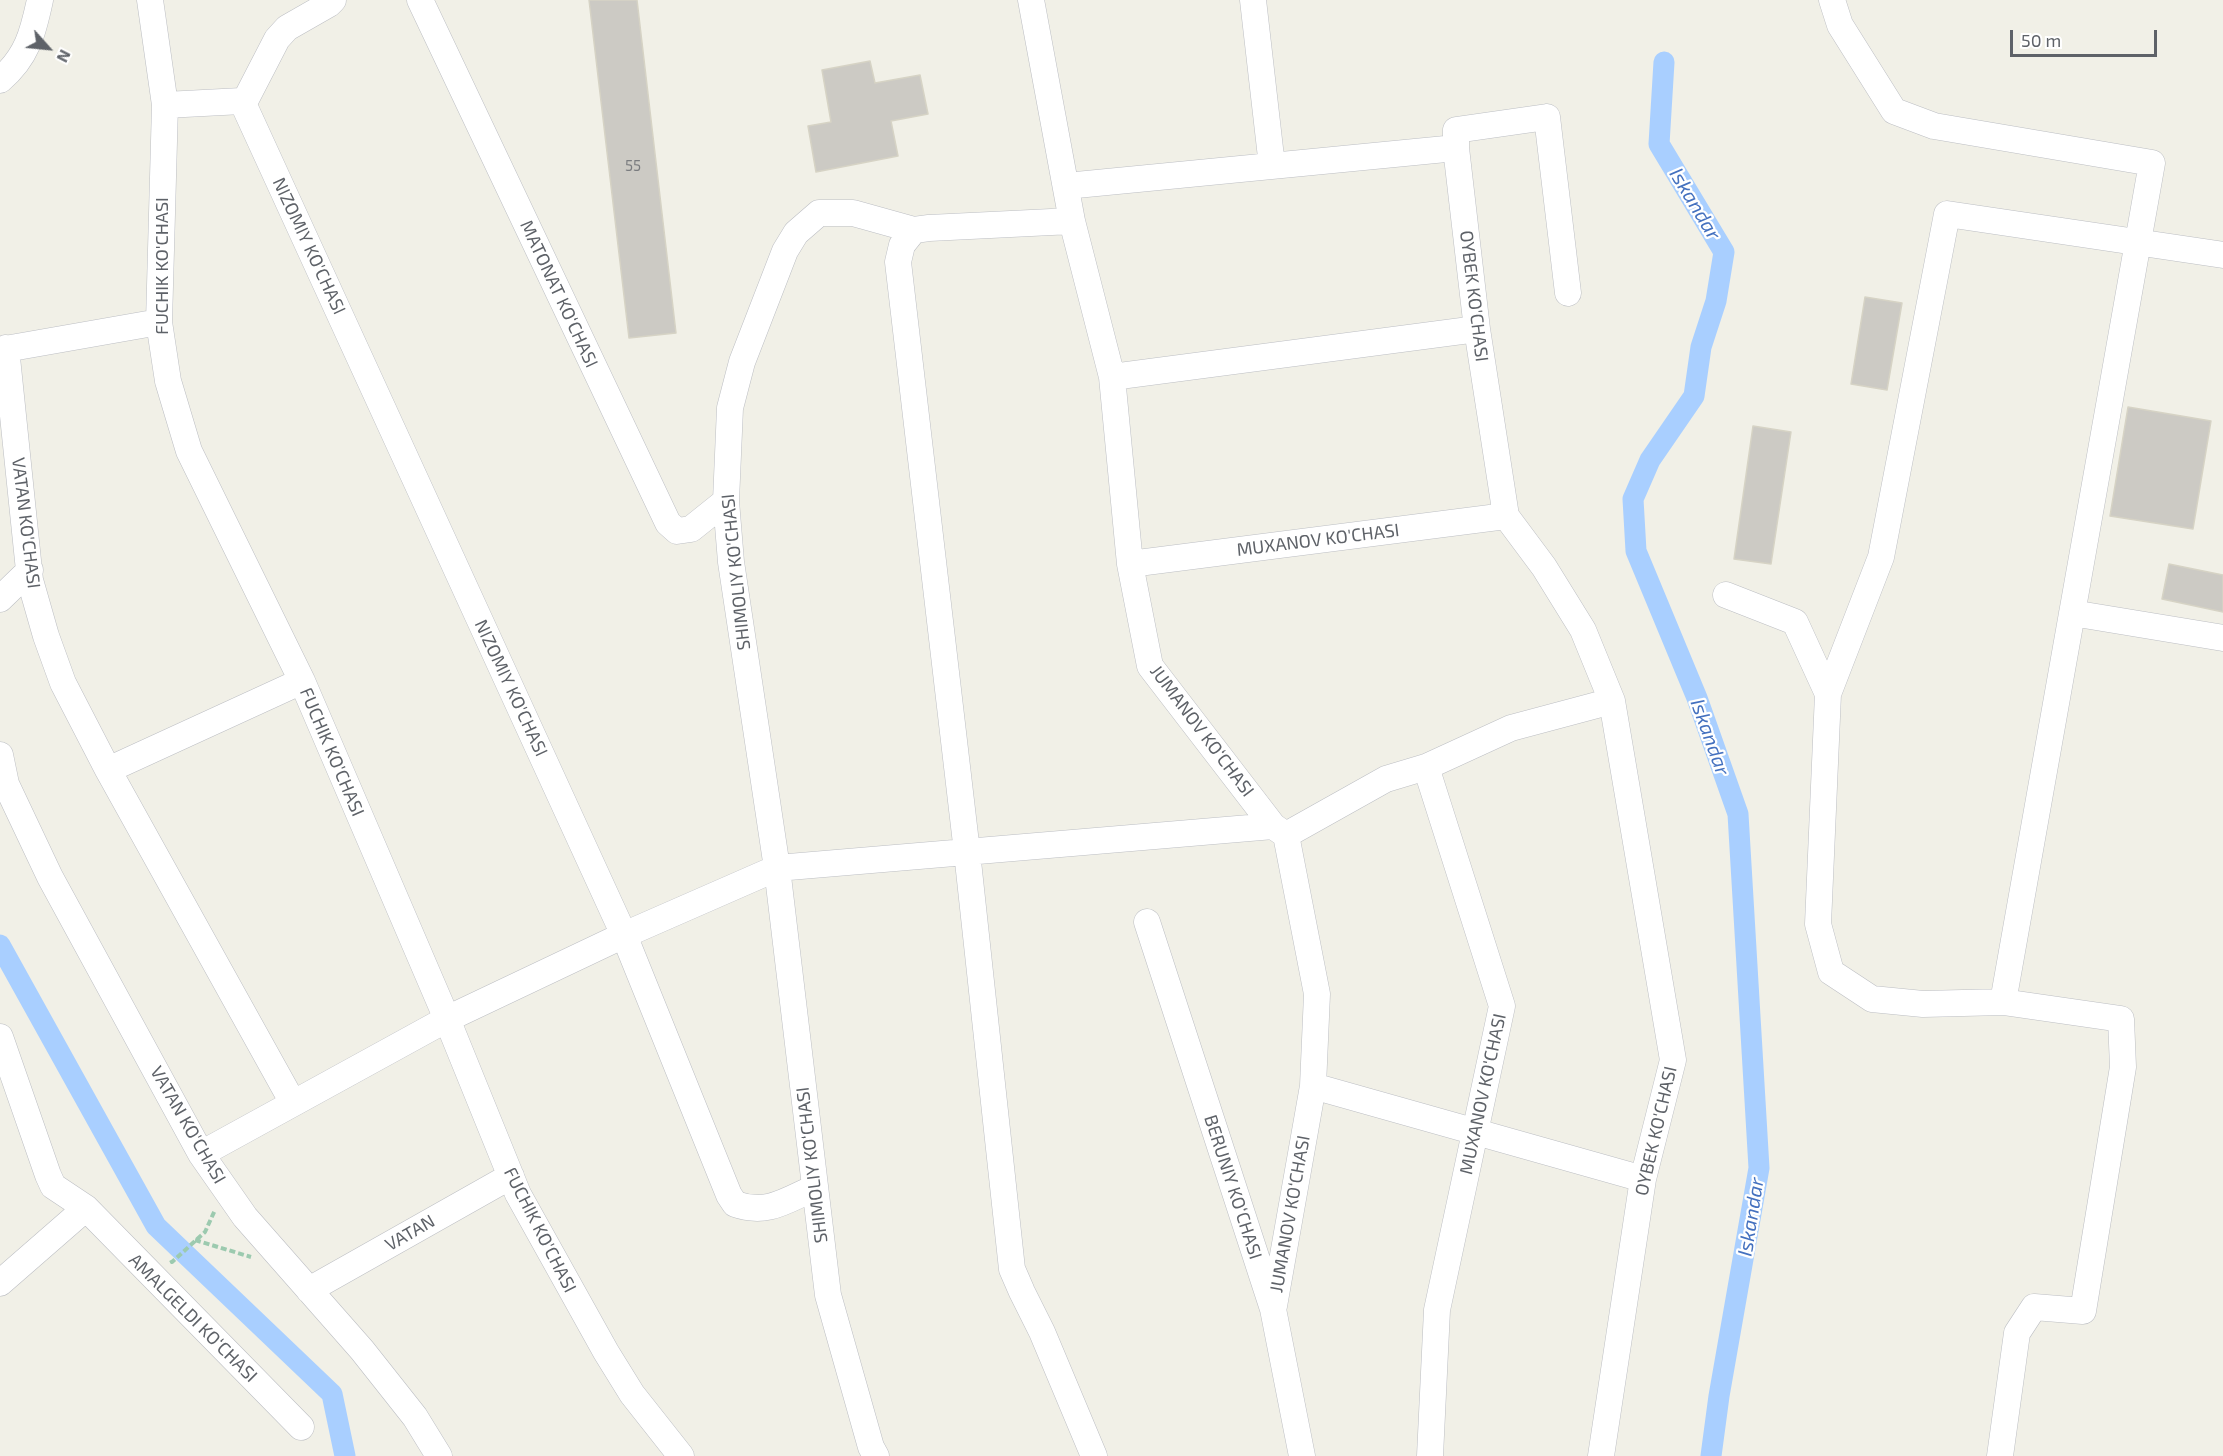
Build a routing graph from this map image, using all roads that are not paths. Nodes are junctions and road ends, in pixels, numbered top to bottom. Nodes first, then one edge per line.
1 (40, 0) edge
2 (150, 0) edge
3 (333, 0) edge
4 (420, 0) edge
5 (1031, 0) edge
6 (1253, 0) edge
7 (1832, 0) edge
8 (0, 80) edge
9 (242, 101) junction
10 (165, 105) junction
11 (1456, 148) junction
12 (1272, 166) junction
13 (1066, 186) junction
14 (1072, 221) junction
15 (914, 230) junction
16 (2138, 242) junction
17 (2223, 255) edge
18 (1568, 293) dead end
19 (159, 322) junction
20 (1477, 329) junction
21 (3, 349) edge
22 (1112, 377) junction
23 (726, 501) junction
24 (1506, 516) junction
25 (1130, 564) junction
26 (30, 570) junction
27 (1726, 595) dead end
28 (0, 599) edge
29 (2072, 613) junction
30 (2223, 638) edge
31 (302, 681) junction
32 (1828, 694) junction
33 (1612, 701) junction
34 (0, 754) edge
35 (1426, 767) junction
36 (108, 770) junction
37 (1280, 831) junction
38 (967, 852) junction
39 (777, 868) junction
40 (1147, 922) dead end
41 (624, 935) junction
42 (2003, 1002) junction
43 (447, 1019) junction
44 (0, 1037) edge
45 (1313, 1086) junction
46 (293, 1103) junction
47 (1474, 1133) junction
48 (201, 1154) junction
49 (511, 1176) junction
50 (1643, 1179) junction
51 (814, 1188) junction
52 (86, 1208) junction
53 (0, 1283) edge
54 (309, 1290) junction
55 (1273, 1309) junction
56 (301, 1427) dead end
57 (439, 1456) edge
58 (681, 1456) edge
59 (876, 1456) edge
60 (1094, 1456) edge
61 (1302, 1456) edge
62 (1430, 1456) edge
63 (1601, 1456) edge
64 (2000, 1456) edge

1 - 8 street
2 - 10 street, FUCHIK KO'CHASI
3 - 9 street
4 - 23 street, MATONAT KO‘CHASI
5 - 13 street, JUMANOV KO‘CHASI
6 - 12 street
7 - 16 street
9 - 10 street
9 - 41 street, NIZOMIY KO'CHASI
10 - 19 street, FUCHIK KO'CHASI
11 - 12 street
11 - 18 street
11 - 20 street, OYBEK KO'CHASI
12 - 13 street
13 - 14 street, JUMANOV KO‘CHASI
14 - 15 street
14 - 22 street, JUMANOV KO‘CHASI
15 - 23 street, SHIMOLIY KO'CHASI
15 - 38 street
16 - 17 street
16 - 29 street
16 - 32 street
19 - 21 street, VATAN KO'CHASI
19 - 31 street, FUCHIK KO'CHASI
20 - 22 street
20 - 24 street, OYBEK KO'CHASI
21 - 26 street, VATAN KO'CHASI
22 - 25 street, JUMANOV KO‘CHASI
23 - 39 street, SHIMOLIY KO'CHASI
24 - 25 street, MUXANOV KO'CHASI
24 - 33 street, OYBEK KO'CHASI
25 - 37 street, JUMANOV KO‘CHASI
26 - 28 street
26 - 36 street, VATAN KO'CHASI
27 - 32 street
29 - 30 street
29 - 42 street
31 - 36 street
31 - 43 street, FUCHIK KO'CHASI
32 - 42 street
33 - 35 street
33 - 50 street, OYBEK KO'CHASI
34 - 48 street, VATAN KO'CHASI
35 - 37 street
35 - 47 street, MUXANOV KO'CHASI
36 - 46 street, VATAN KO'CHASI
37 - 38 street
37 - 45 street, JUMANOV KO‘CHASI
38 - 39 street
38 - 60 street
39 - 41 street
39 - 51 street, SHIMOLIY KO‘CHASI
40 - 55 street, BERUNIY KO‘CHASI
41 - 43 street
41 - 51 street, NIZOMIY KO'CHASI
42 - 64 street
43 - 46 street
43 - 49 street, FUCHIK KO'CHASI
44 - 52 street, AMALGELDI KO‘CHASI
45 - 47 street
45 - 55 street, JUMANOV KO‘CHASI
46 - 48 street
47 - 50 street
47 - 62 street, MUXANOV KO'CHASI
48 - 54 street, VATAN KO'CHASI
49 - 54 street, VATAN
49 - 58 street, FUCHIK KO'CHASI
50 - 63 street, OYBEK KO'CHASI
51 - 59 street, SHIMOLIY KO‘CHASI
52 - 53 street
52 - 56 street, AMALGELDI KO‘CHASI
54 - 57 street, VATAN KO'CHASI
55 - 61 street, BERUNIY KO‘CHASI

